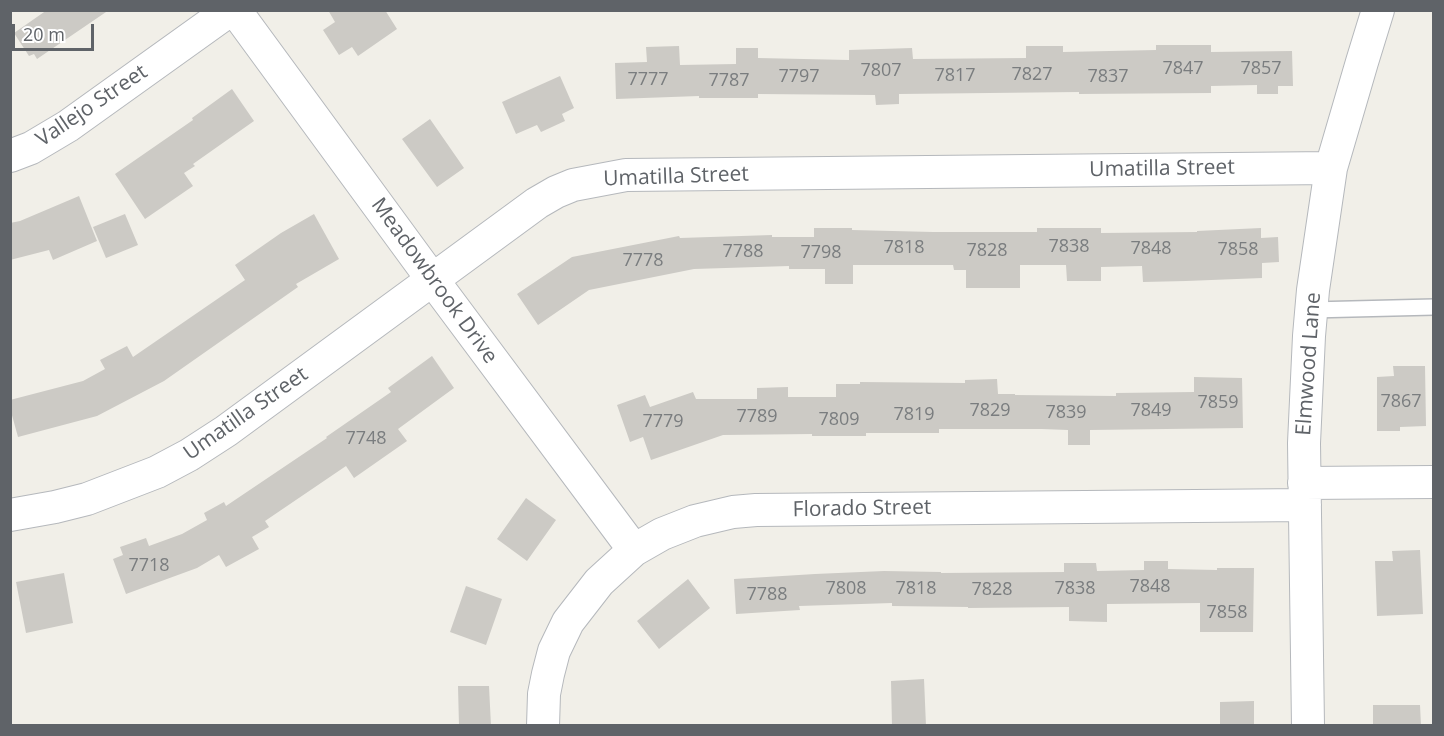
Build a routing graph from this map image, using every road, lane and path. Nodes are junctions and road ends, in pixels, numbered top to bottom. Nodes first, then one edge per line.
1 (230, 10) edge
2 (235, 10) edge
3 (1378, 10) edge
4 (10, 156) edge
5 (1331, 168) junction
6 (432, 279) junction
7 (1434, 307) edge
8 (1311, 310) junction
9 (1434, 482) edge
10 (1304, 494) junction
11 (10, 514) edge
12 (634, 550) junction
13 (543, 726) edge
14 (1308, 726) edge

1 - 4 street, Vallejo Street
2 - 6 street, Meadowbrook Drive
3 - 5 street, Elmwood Lane
5 - 6 street, Umatilla Street
5 - 8 street, Elmwood Lane
6 - 11 street, Umatilla Street
6 - 12 street, Meadowbrook Drive
7 - 8 lane
8 - 10 street, Elmwood Lane
9 - 10 street, Florado Street
10 - 12 street, Florado Street
10 - 14 street, Elmwood Lane
12 - 13 street, Florado Street

